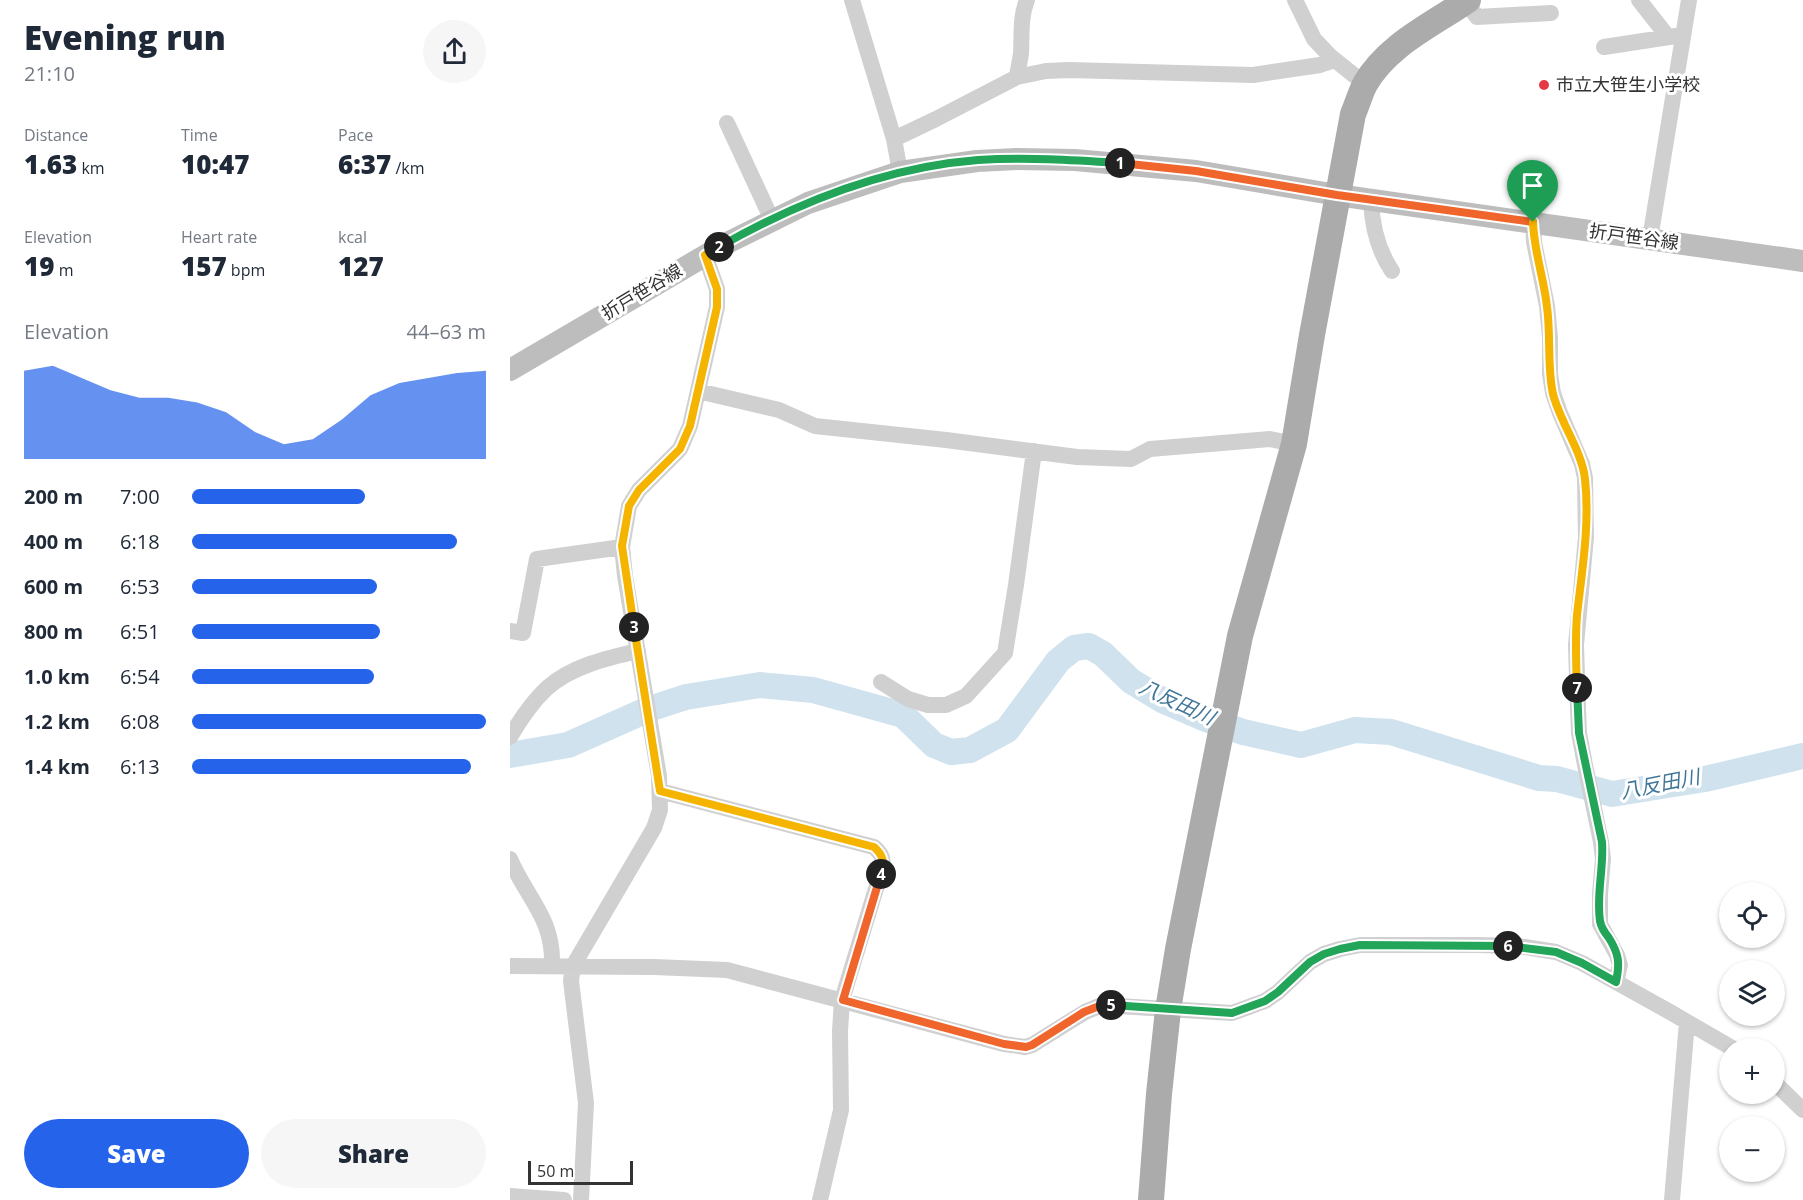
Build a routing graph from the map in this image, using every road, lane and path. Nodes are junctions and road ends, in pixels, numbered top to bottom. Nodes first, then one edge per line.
1 (852, 0) edge
2 (1027, 0) edge
3 (1295, 0) edge
4 (1639, 0) edge
5 (1689, 0) edge
6 (1467, 1) edge
7 (1551, 13) dead end
8 (1675, 36) junction
9 (1604, 47) dead end
10 (1335, 60) junction
11 (1017, 77) junction
12 (1365, 84) junction
13 (727, 123) dead end
14 (894, 139) junction
15 (900, 172) junction
16 (1337, 195) junction
17 (1371, 200) junction
18 (772, 220) junction
19 (1533, 222) junction
20 (1650, 239) junction
21 (705, 255) junction
22 (1803, 261) edge
23 (1392, 271) dead end
24 (510, 370) edge
25 (698, 391) junction
26 (1294, 444) junction
27 (1034, 451) junction
28 (622, 546) junction
29 (510, 631) edge
30 (638, 651) junction
31 (880, 682) dead end
32 (510, 737) edge
33 (660, 791) junction
34 (510, 859) edge
35 (514, 878) edge
36 (510, 966) edge
37 (552, 966) junction
38 (573, 966) junction
39 (1616, 982) junction
40 (843, 1000) junction
41 (1168, 1010) junction
42 (1688, 1022) junction
43 (1719, 1040) edge
44 (1785, 1093) edge
45 (1803, 1110) edge
46 (510, 1196) edge
47 (564, 1200) edge
48 (581, 1200) edge
49 (820, 1200) edge
50 (1151, 1200) edge
51 (1672, 1200) edge

1 - 14 street
2 - 11 street
3 - 10 street
4 - 8 street
5 - 8 street
6 - 7 street
6 - 12 main road
8 - 9 street
8 - 20 street
10 - 11 street
10 - 12 street
11 - 14 street
12 - 16 main road
13 - 18 street
14 - 15 street
15 - 16 main road, 折戸笹谷線
15 - 18 main road, 折戸笹谷線
16 - 17 main road, 折戸笹谷線
16 - 26 main road
17 - 19 main road, 折戸笹谷線
17 - 23 street
18 - 21 main road, 折戸笹谷線
19 - 20 main road, 折戸笹谷線
19 - 39 street
20 - 22 main road, 折戸笹谷線
21 - 24 main road, 折戸笹谷線
21 - 25 street
25 - 27 street
25 - 28 street
26 - 27 street
26 - 41 main road
27 - 31 street
28 - 29 street
28 - 30 street
30 - 32 street
30 - 33 street
33 - 38 street
33 - 40 street
34 - 35 street
35 - 37 street
36 - 37 street
37 - 38 street
38 - 40 street
38 - 48 street
39 - 41 street
39 - 42 street
40 - 41 street
40 - 49 street
41 - 50 main road
42 - 43 street
42 - 51 street
44 - 45 street
46 - 47 street

